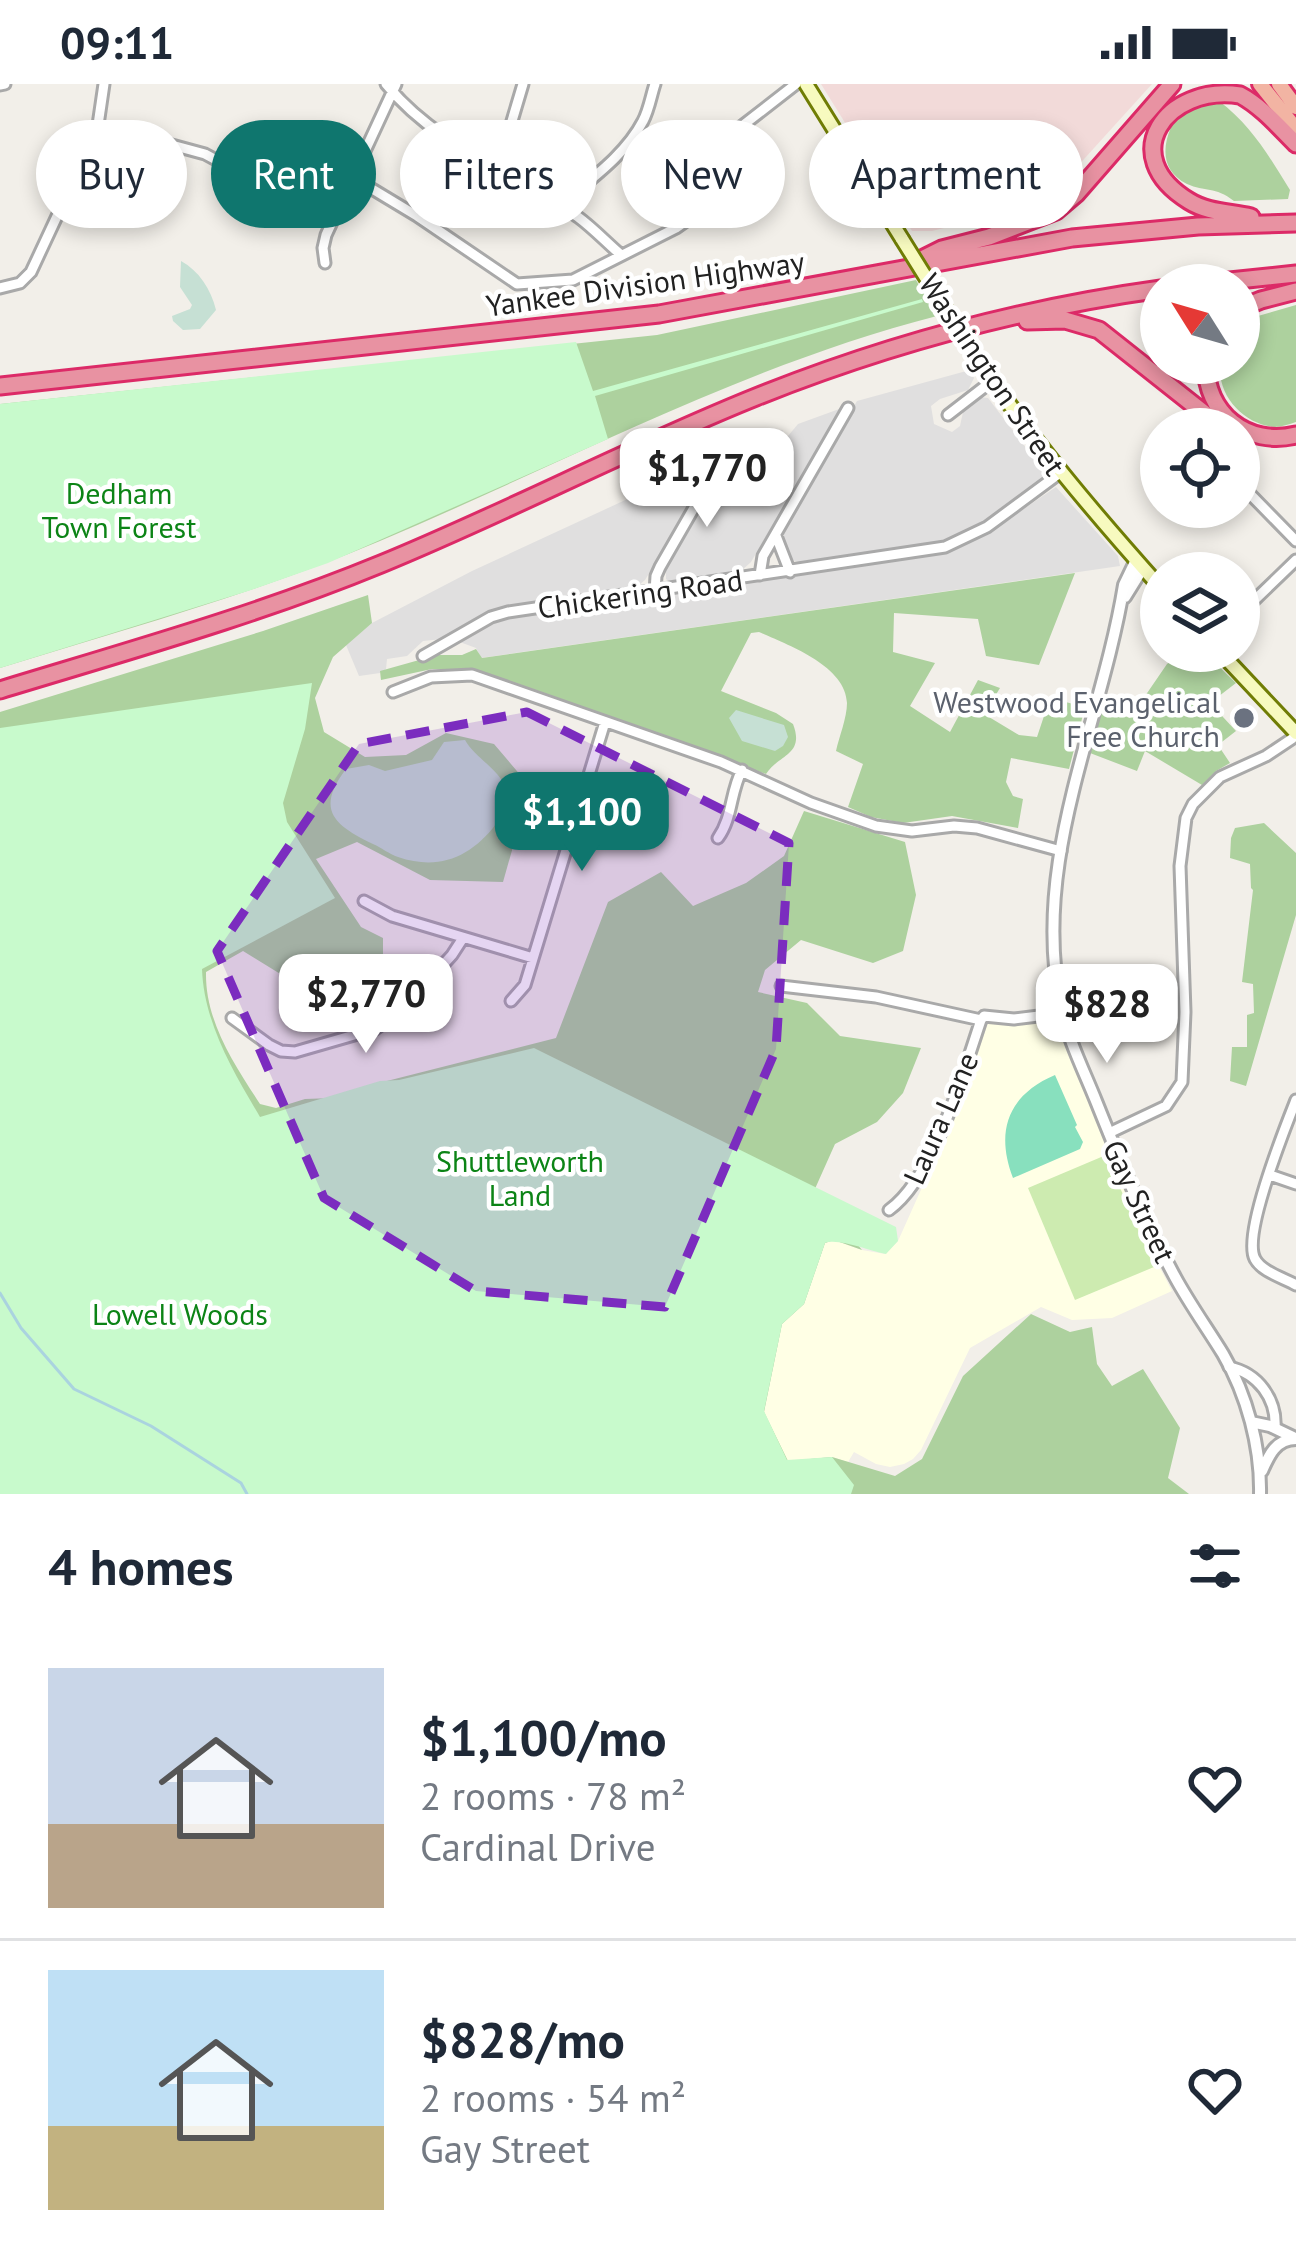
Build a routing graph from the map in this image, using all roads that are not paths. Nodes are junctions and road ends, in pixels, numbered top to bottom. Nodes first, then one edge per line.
1 (104, 84) edge
2 (523, 84) edge
3 (655, 84) edge
4 (796, 84) edge
5 (806, 84) edge
6 (1172, 84) edge
7 (1260, 84) edge
8 (1279, 84) edge
9 (392, 87) edge
10 (1296, 107) edge
11 (99, 120) edge
12 (421, 120) edge
13 (512, 120) edge
14 (376, 125) edge
15 (1296, 129) edge
16 (1296, 144) edge
17 (597, 173) edge
18 (376, 191) edge
19 (1277, 223) junction
20 (1296, 223) edge
21 (51, 228) edge
22 (329, 228) edge
23 (591, 228) edge
24 (620, 254) junction
25 (325, 263) dead end
26 (904, 268) junction
27 (1296, 274) edge
28 (1260, 278) edge
29 (0, 288) edge
30 (1296, 291) edge
31 (1140, 292) edge
32 (1260, 299) edge
33 (994, 321) junction
34 (992, 380) junction
35 (1208, 384) edge
36 (0, 386) edge
37 (848, 408) dead end
38 (1198, 408) edge
39 (948, 415) dead end
40 (1296, 435) edge
41 (1296, 445) edge
42 (1260, 446) edge
43 (722, 459) dead end
44 (1060, 473) junction
45 (1260, 504) edge
46 (776, 536) junction
47 (1296, 542) edge
48 (1296, 560) edge
49 (1139, 564) joint
50 (790, 572) junction
51 (760, 575) junction
52 (655, 592) junction
53 (1260, 595) edge
54 (423, 656) dead end
55 (1238, 672) edge
56 (0, 691) edge
57 (393, 692) dead end
58 (605, 722) junction
59 (1296, 735) edge
60 (742, 770) junction
61 (718, 838) dead end
62 (1061, 851) junction
63 (364, 902) dead end
64 (463, 938) junction
65 (533, 958) junction
66 (781, 986) dead end
67 (512, 1001) dead end
68 (1063, 1013) junction
69 (232, 1018) dead end
70 (980, 1020) junction
71 (1296, 1100) edge
72 (1109, 1133) junction
73 (1270, 1175) junction
74 (1296, 1184) edge
75 (889, 1210) dead end
76 (1296, 1285) edge
77 (1229, 1367) junction
78 (1251, 1422) junction
79 (1275, 1428) junction
80 (1296, 1439) edge
81 (1260, 1474) junction
82 (1259, 1494) edge

1 - 11 street
2 - 13 street
3 - 17 street
4 - 24 street
5 - 34 main road, Washington Street, bridge
6 - 26 highway
7 - 15 highway
8 - 10 highway
9 - 12 street
9 - 14 street
16 - 19 highway
18 - 24 street
19 - 20 highway, Yankee Division Highway
19 - 26 highway, Yankee Division Highway
21 - 29 street
22 - 25 street
23 - 24 street
26 - 36 highway, Yankee Division Highway
27 - 28 highway
30 - 32 highway
31 - 33 highway
33 - 38 highway
33 - 56 highway
34 - 39 street
34 - 44 main road, Washington Street
35 - 40 highway
37 - 46 street
41 - 42 highway
43 - 52 street
44 - 49 main road, Washington Street
44 - 50 street, Chickering Road
45 - 47 street
46 - 50 street
46 - 51 street
48 - 53 street
49 - 62 street, Gay Street
50 - 51 street, Chickering Road
51 - 52 street, Chickering Road
52 - 54 street, Chickering Road
55 - 59 main road
57 - 58 street
58 - 60 street
58 - 65 street
59 - 72 street
60 - 61 street
60 - 62 street
62 - 68 street, Gay Street
63 - 64 street
64 - 65 street
64 - 69 street
65 - 67 street
66 - 70 street, Laura Lane
68 - 70 street, Laura Lane
68 - 72 street, Gay Street
70 - 75 street, Laura Lane
71 - 73 street
72 - 77 street, Gay Street
73 - 74 street
73 - 76 street
77 - 78 street, Gay Street
77 - 79 street, Gay Street
78 - 79 street
78 - 81 street, Gay Street
79 - 80 street
80 - 81 street
81 - 82 street, Gay Street

